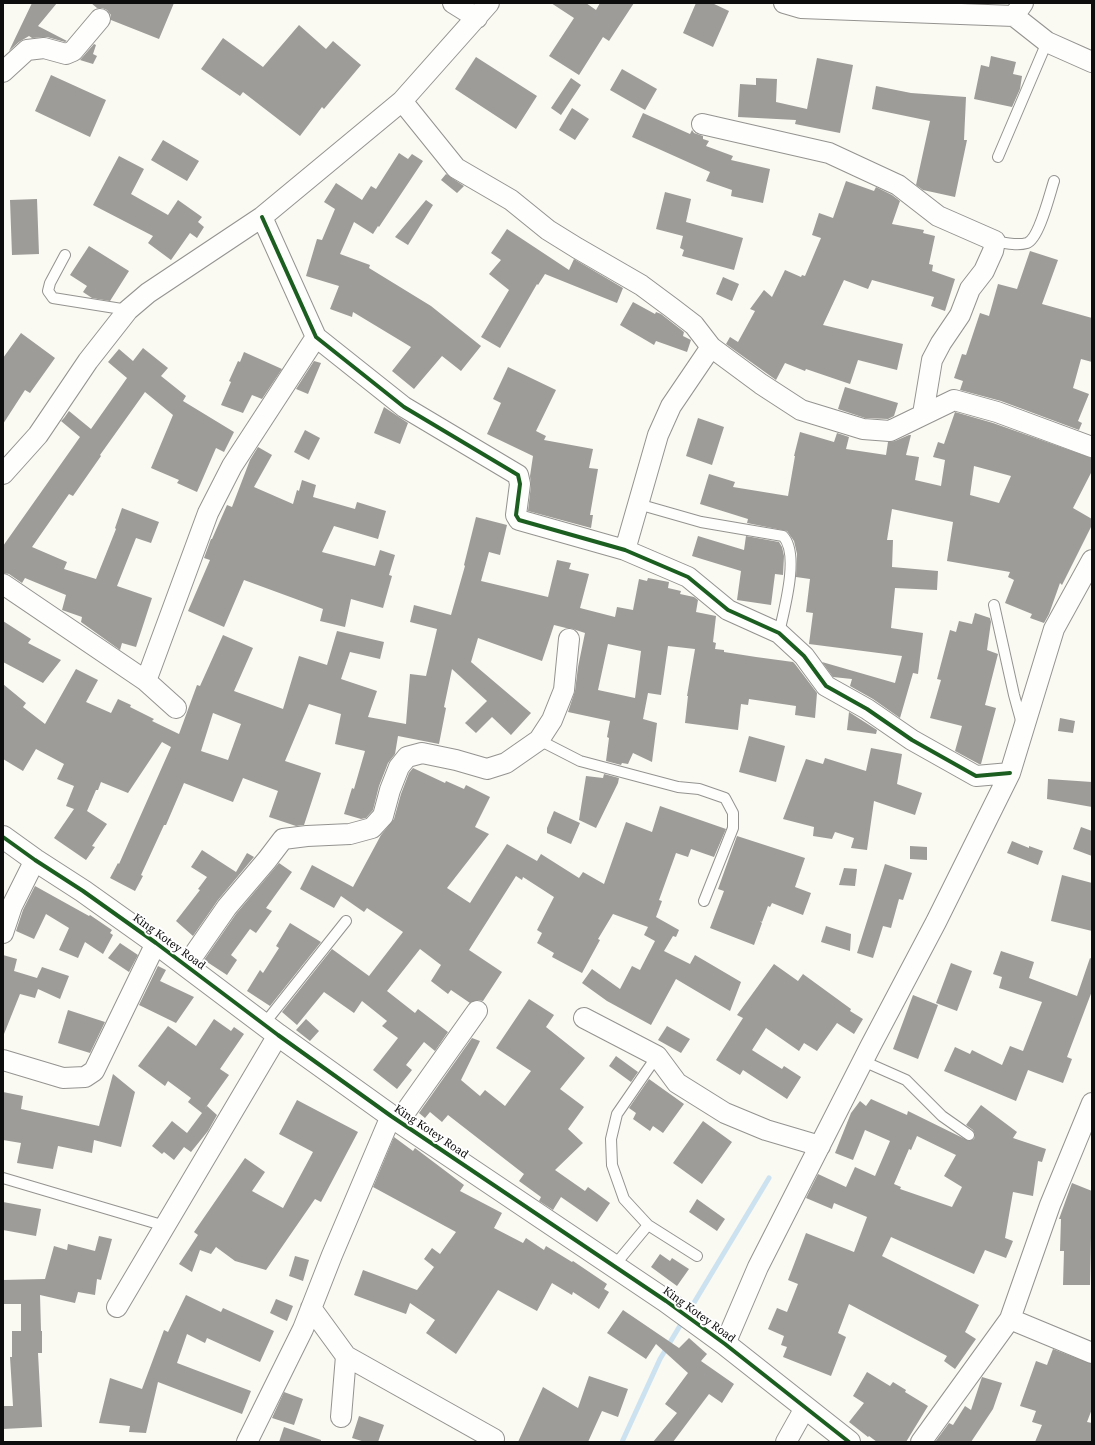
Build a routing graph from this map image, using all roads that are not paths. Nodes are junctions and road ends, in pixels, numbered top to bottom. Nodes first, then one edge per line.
1 (453, 3) edge
2 (784, 3) edge
3 (1018, 9) edge
4 (483, 11) edge
5 (100, 19) dead end
6 (1047, 42) junction
7 (1092, 62) edge
8 (3, 72) edge
9 (402, 101) junction
10 (702, 124) dead end
11 (998, 157) dead end
12 (1054, 180) dead end
13 (262, 217) junction
14 (995, 241) junction
15 (64, 255) dead end
16 (128, 310) junction
17 (316, 337) junction
18 (711, 347) junction
19 (923, 414) junction
20 (1092, 446) edge
21 (3, 474) edge
22 (638, 504) junction
23 (624, 550) junction
24 (1092, 560) edge
25 (3, 584) edge
26 (994, 605) dead end
27 (779, 633) junction
28 (569, 639) dead end
29 (146, 681) junction
30 (176, 708) dead end
31 (1023, 727) junction
32 (540, 740) junction
33 (1010, 773) junction
34 (3, 837) edge
35 (35, 860) junction
36 (704, 901) dead end
37 (346, 921) dead end
38 (3, 933) edge
39 (156, 943) junction
40 (186, 966) junction
41 (477, 1010) dead end
42 (584, 1018) dead end
43 (271, 1030) junction
44 (657, 1056) junction
45 (3, 1060) edge
46 (863, 1061) junction
47 (1092, 1103) edge
48 (395, 1119) junction
49 (969, 1135) dead end
50 (820, 1146) junction
51 (3, 1178) edge
52 (648, 1225) junction
53 (165, 1226) junction
54 (697, 1256) dead end
55 (614, 1266) junction
56 (116, 1307) dead end
57 (311, 1308) junction
58 (1010, 1319) junction
59 (718, 1339) junction
60 (1092, 1353) edge
61 (346, 1356) junction
62 (805, 1408) junction
63 (341, 1417) dead end
64 (494, 1439) dead end
65 (247, 1442) edge
66 (786, 1442) edge
67 (849, 1442) edge
68 (921, 1442) edge

1 - 4 street
2 - 3 street
3 - 6 street
4 - 9 street
5 - 8 street
6 - 7 street
6 - 11 lane
9 - 13 street
9 - 18 street
10 - 14 street
12 - 14 lane
13 - 16 street
13 - 17 street
14 - 19 street
15 - 16 lane
16 - 21 street
17 - 23 street
17 - 29 street
18 - 19 street
18 - 22 street
19 - 20 street
22 - 23 street
22 - 27 lane
23 - 27 street
24 - 31 street
25 - 29 street
26 - 31 lane
27 - 33 street
28 - 32 street
29 - 30 street
31 - 33 street
32 - 36 lane
32 - 40 street
33 - 46 street
34 - 35 street, King Kotey Road
35 - 38 street
35 - 39 street, King Kotey Road
37 - 43 lane
39 - 40 street, King Kotey Road
39 - 45 street
40 - 43 street, King Kotey Road
41 - 48 street
42 - 44 street
43 - 48 street, King Kotey Road
43 - 53 street
44 - 50 street
44 - 52 lane
46 - 49 lane
46 - 50 street
47 - 58 street
48 - 55 street, King Kotey Road
48 - 57 street
50 - 59 street
51 - 53 lane
52 - 54 lane
52 - 55 lane
53 - 56 street
55 - 59 street, King Kotey Road
57 - 61 street
57 - 65 street
58 - 60 street
58 - 68 street
59 - 62 street, King Kotey Road
61 - 63 street
61 - 64 street
62 - 66 street
62 - 67 street, King Kotey Road

